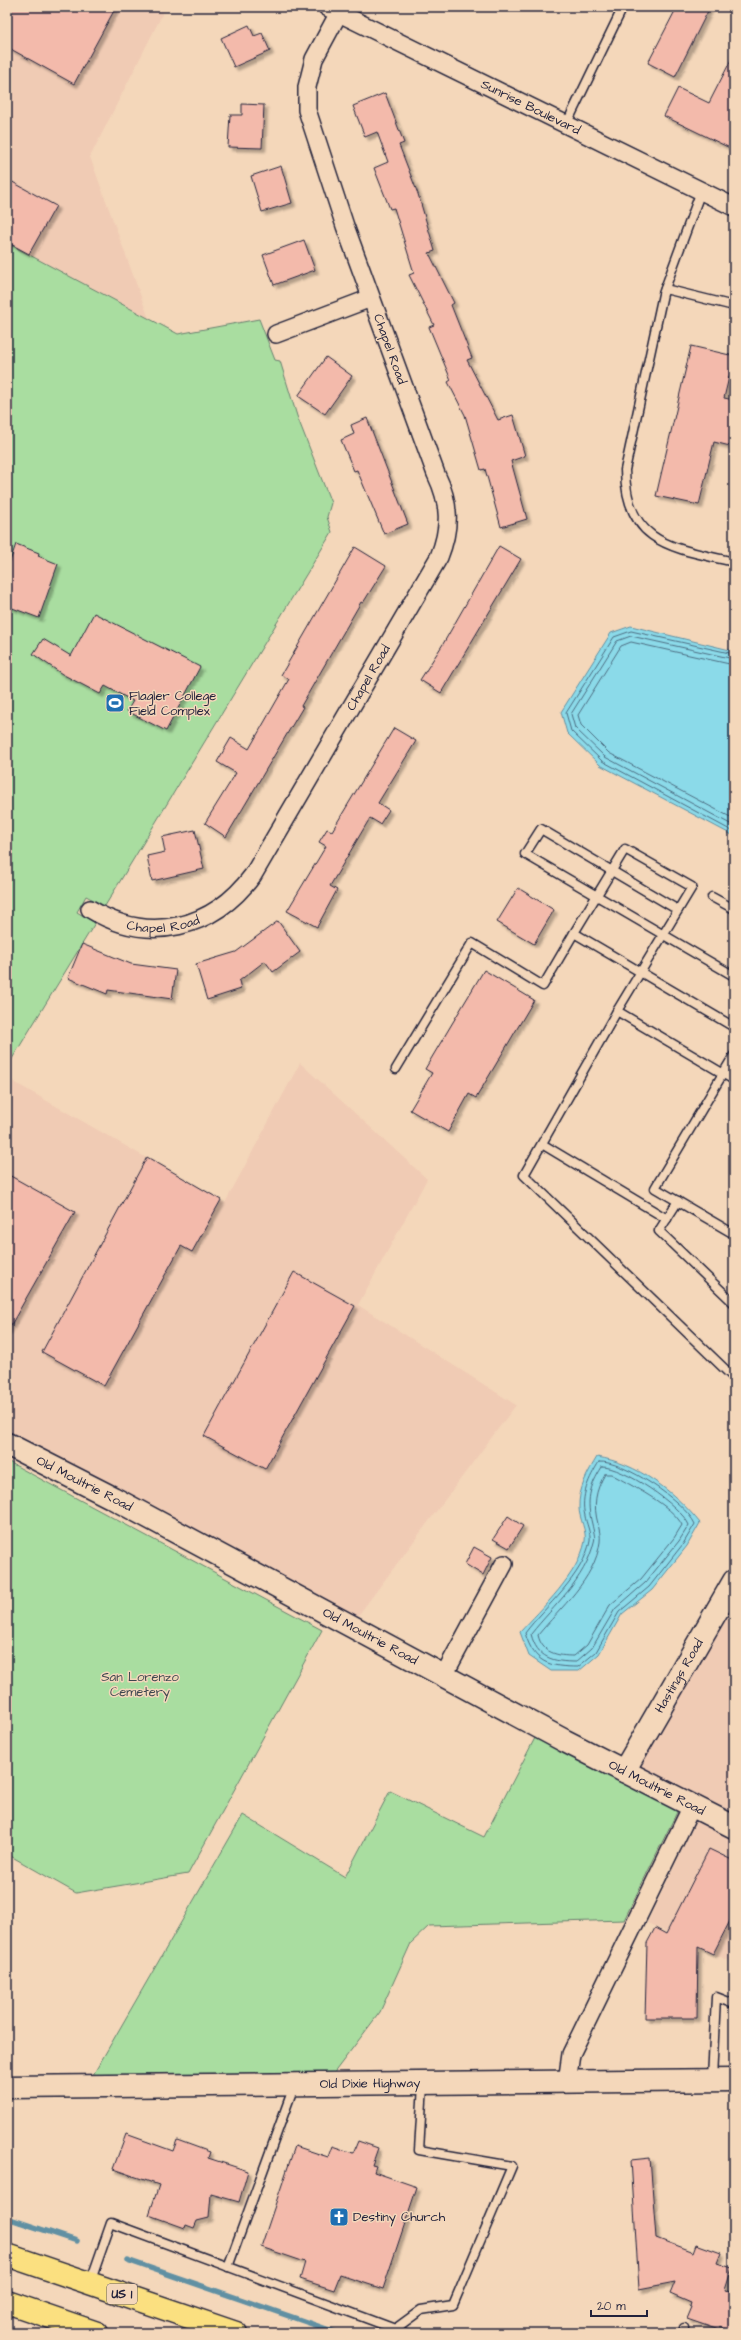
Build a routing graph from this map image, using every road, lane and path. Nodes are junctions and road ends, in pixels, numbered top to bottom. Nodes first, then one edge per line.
1 (623, 7) edge
2 (336, 9) edge
3 (566, 125) junction
4 (701, 191) junction
5 (734, 207) edge
6 (665, 289) junction
7 (371, 298) junction
8 (734, 306) edge
9 (276, 334) dead end
10 (734, 562) edge
11 (612, 871) junction
12 (596, 897) junction
13 (712, 897) dead end
14 (90, 909) dead end
15 (734, 909) edge
16 (678, 910) junction
17 (574, 933) junction
18 (662, 936) junction
19 (640, 972) junction
20 (734, 976) edge
21 (617, 1011) junction
22 (734, 1027) edge
23 (734, 1055) edge
24 (396, 1069) dead end
25 (722, 1074) junction
26 (734, 1080) edge
27 (542, 1144) junction
28 (678, 1201) junction
29 (667, 1219) junction
30 (734, 1234) edge
31 (734, 1303) edge
32 (734, 1378) edge
33 (7, 1444) edge
34 (504, 1564) dead end
35 (734, 1581) edge
36 (444, 1675) junction
37 (624, 1771) junction
38 (692, 1806) junction
39 (734, 1827) edge
40 (734, 2004) edge
41 (712, 2080) junction
42 (734, 2080) edge
43 (567, 2082) junction
44 (423, 2084) junction
45 (295, 2085) junction
46 (7, 2087) edge
47 (7, 2255) edge
48 (228, 2267) junction
49 (89, 2283) junction
50 (9, 2303) edge
51 (394, 2331) edge
52 (52, 2333) edge
53 (96, 2333) edge
54 (102, 2333) edge
55 (236, 2333) edge
56 (405, 2333) edge

1 - 3 lane
2 - 3 street, Sunrise Boulevard
2 - 7 street, Chapel Road
3 - 4 street, Sunrise Boulevard
4 - 5 street, Sunrise Boulevard
4 - 6 lane
6 - 8 lane
6 - 10 lane
7 - 9 street, Chapel Road
7 - 14 street, Chapel Road
11 - 12 lane
11 - 12 lane
11 - 16 lane
11 - 16 lane
12 - 17 lane
12 - 18 lane
13 - 15 lane
16 - 18 lane
17 - 19 lane
17 - 24 lane
18 - 19 lane
18 - 20 lane
19 - 21 lane
19 - 22 lane
21 - 25 lane
21 - 27 lane
23 - 25 lane
25 - 26 lane
25 - 28 lane
27 - 29 lane
27 - 32 lane
28 - 29 lane
28 - 30 lane
29 - 31 lane
33 - 36 street, Old Moultrie Road
34 - 36 street
35 - 37 street, Hastings Road
36 - 37 street, Old Moultrie Road
37 - 38 street, Old Moultrie Road
38 - 39 street, Old Moultrie Road
38 - 43 street
40 - 41 lane
41 - 42 street, Old Dixie Highway
41 - 43 street, Old Dixie Highway
43 - 44 street, Old Dixie Highway
44 - 45 street, Old Dixie Highway
44 - 51 lane
45 - 46 street, Old Dixie Highway
45 - 48 lane
47 - 49 main road, US 1
48 - 49 lane
48 - 51 lane
49 - 55 main road, US 1
50 - 52 main road
50 - 53 main road
51 - 56 lane
53 - 54 main road

